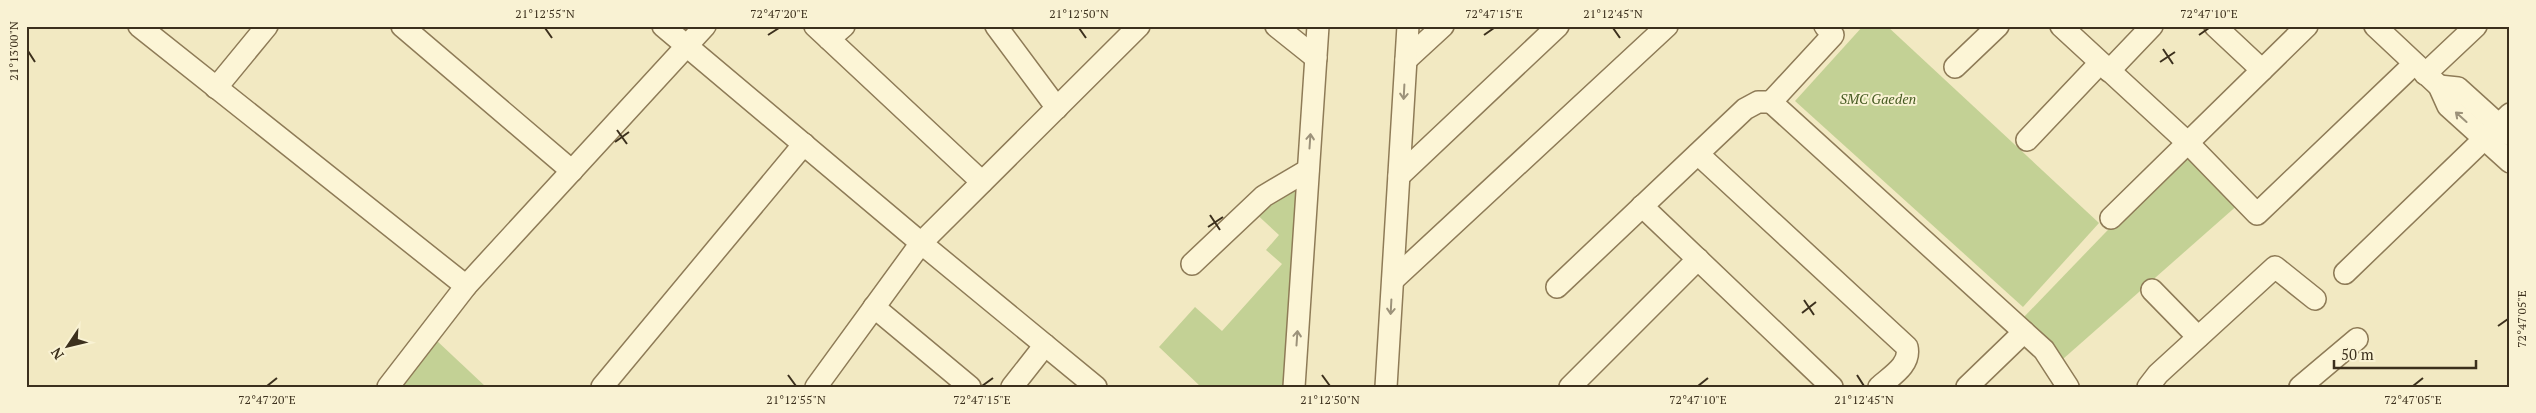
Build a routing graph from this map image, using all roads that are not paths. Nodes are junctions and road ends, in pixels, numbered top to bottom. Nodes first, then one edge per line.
1 (139, 26) edge
2 (267, 26) edge
3 (402, 26) edge
4 (663, 26) edge
5 (704, 26) edge
6 (996, 26) edge
7 (1276, 26) edge
8 (1318, 26) edge
9 (1408, 26) edge
10 (1443, 26) edge
11 (1558, 26) edge
12 (1667, 26) edge
13 (1998, 26) edge
14 (2061, 26) edge
15 (2152, 26) edge
16 (2215, 26) edge
17 (2307, 26) edge
18 (2375, 26) edge
19 (2476, 26) edge
20 (1132, 29) edge
21 (1833, 29) edge
22 (829, 30) edge
23 (688, 46) junction
24 (1316, 58) junction
25 (1406, 60) junction
26 (1955, 66) dead end
27 (2104, 67) junction
28 (2262, 70) junction
29 (2426, 75) junction
30 (216, 88) junction
31 (1771, 102) junction
32 (1057, 108) junction
33 (2501, 128) edge
34 (2027, 140) dead end
35 (2188, 143) junction
36 (804, 144) junction
37 (1698, 154) junction
38 (2510, 162) edge
39 (1308, 170) junction
40 (572, 171) junction
41 (1399, 176) junction
42 (982, 182) junction
43 (1642, 206) junction
44 (2111, 218) dead end
45 (921, 244) junction
46 (1698, 259) junction
47 (1192, 264) dead end
48 (2345, 273) dead end
49 (1393, 280) junction
50 (466, 286) junction
51 (1558, 287) dead end
52 (2152, 290) dead end
53 (2315, 299) dead end
54 (874, 308) junction
55 (2024, 332) junction
56 (2198, 337) junction
57 (2357, 339) dead end
58 (1045, 345) junction
59 (388, 387) edge
60 (602, 387) edge
61 (816, 387) edge
62 (970, 387) edge
63 (1012, 387) edge
64 (1096, 387) edge
65 (1294, 387) edge
66 (1386, 387) edge
67 (1570, 387) edge
68 (1832, 387) edge
69 (1880, 387) edge
70 (1967, 387) edge
71 (2068, 387) edge
72 (2148, 387) edge
73 (2300, 387) edge

1 - 30 street
2 - 30 street
3 - 40 street
4 - 23 street
5 - 23 street
6 - 32 street
7 - 24 street
8 - 24 street
9 - 25 street
10 - 25 street
11 - 41 street
12 - 49 street
13 - 26 street
14 - 27 street
15 - 27 street
16 - 28 street
17 - 28 street
18 - 29 street
19 - 29 street
20 - 32 street
21 - 31 street
22 - 42 street
23 - 36 street
23 - 40 street
39 -> 24 street
25 -> 41 street
27 - 34 street
27 - 35 street
28 - 35 street
29 - 33 street
29 - 35 street
30 - 50 street
31 - 37 street
31 - 55 street
32 - 42 street
33 - 38 street
33 - 48 street
35 - 44 street
36 - 45 street
36 - 60 street
37 - 43 street
37 - 69 street
39 - 47 street
65 -> 39 street
40 - 50 street
41 - 49 street
42 - 45 street
43 - 46 street
43 - 51 street
45 - 54 street
45 - 58 street
46 - 67 street
46 - 68 street
49 -> 66 street
50 - 59 street
52 - 56 street
53 - 56 street
54 - 61 street
54 - 62 street
55 - 70 street
55 - 71 street
56 - 72 street
57 - 73 street
58 - 63 street
58 - 64 street

